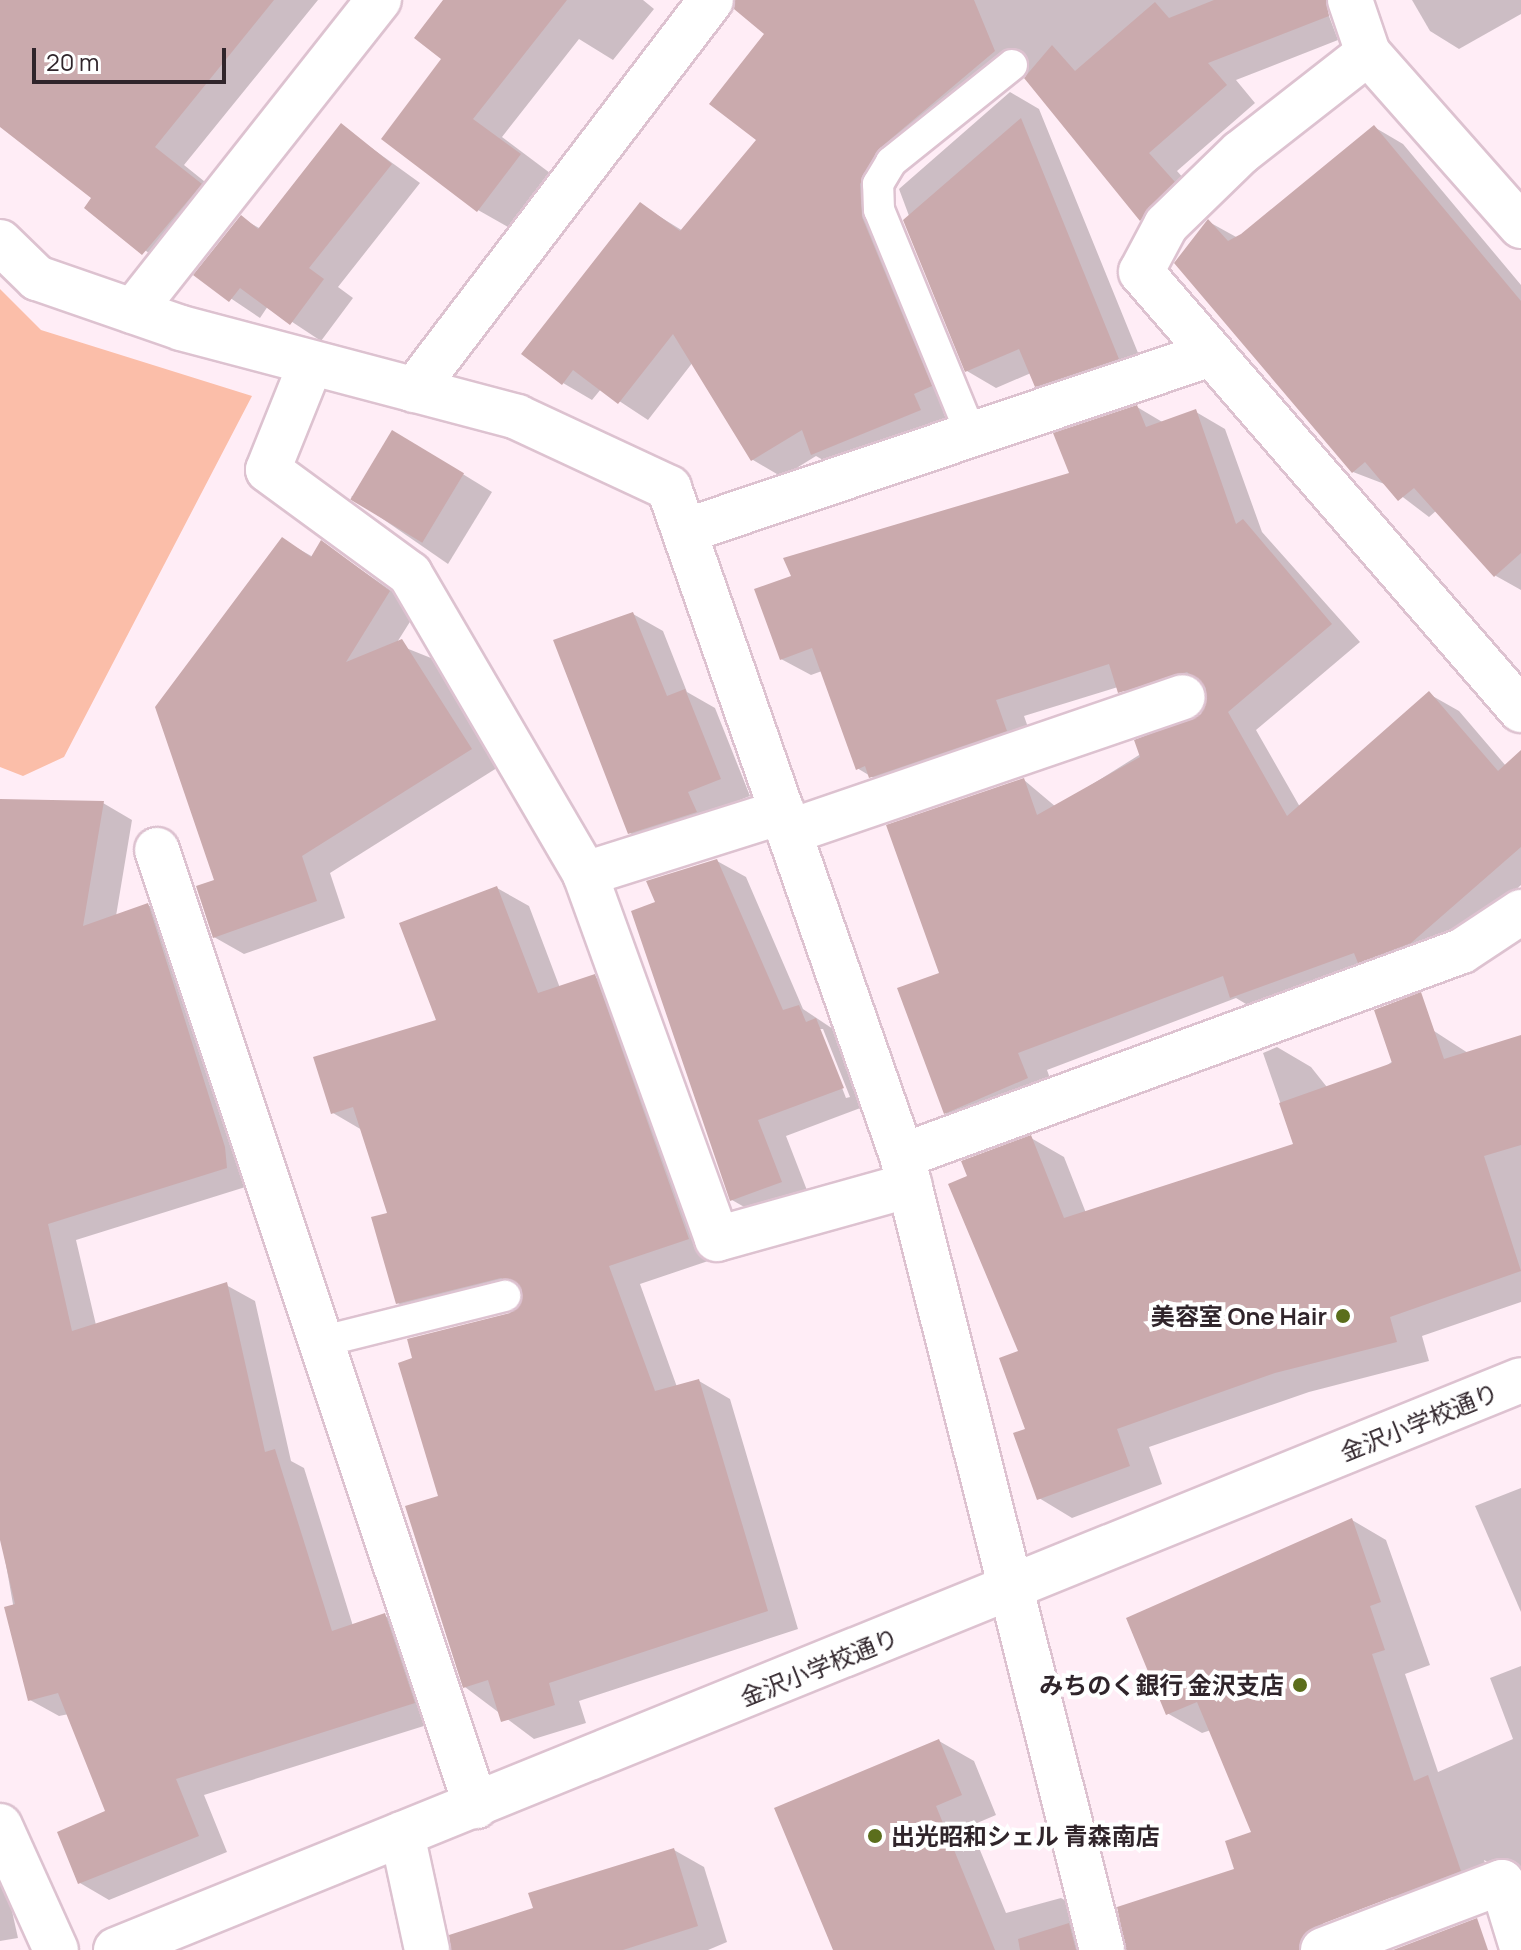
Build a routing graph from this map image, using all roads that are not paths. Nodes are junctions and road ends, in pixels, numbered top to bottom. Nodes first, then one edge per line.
1 (379, 0) edge
2 (711, 0) edge
3 (1350, 0) edge
4 (1368, 53) junction
5 (1012, 65) dead end
6 (1521, 226) edge
7 (0, 242) edge
8 (133, 311) junction
9 (1208, 355) junction
10 (311, 363) junction
11 (414, 390) junction
12 (971, 434) junction
13 (688, 530) junction
14 (1183, 697) dead end
15 (1521, 710) edge
16 (786, 822) junction
17 (157, 850) dead end
18 (585, 874) junction
19 (1521, 912) edge
20 (906, 1171) junction
21 (505, 1296) dead end
22 (320, 1342) junction
23 (1521, 1380) edge
24 (1014, 1588) junction
25 (476, 1806) junction
26 (0, 1826) edge
27 (402, 1834) junction
28 (1512, 1878) edge
29 (1521, 1944) edge
30 (56, 1950) edge
31 (116, 1950) edge
32 (427, 1950) edge
33 (1102, 1950) edge
34 (1323, 1950) edge

1 - 8 street
2 - 11 street
3 - 4 street
4 - 6 street
4 - 9 street
5 - 12 lane
7 - 8 street
8 - 10 street
9 - 12 street
9 - 15 street
10 - 11 street
10 - 18 street
11 - 13 street
12 - 13 street
13 - 16 street
14 - 16 street
16 - 18 street
16 - 20 street
17 - 22 street
18 - 20 street
19 - 20 street
20 - 24 street
21 - 22 lane
22 - 25 street
23 - 24 street, 金沢小学校通り
24 - 25 street, 金沢小学校通り
24 - 33 street
25 - 27 street, 金沢小学校通り
26 - 30 street
27 - 31 street, 金沢小学校通り
27 - 32 street
28 - 29 street
28 - 34 street

